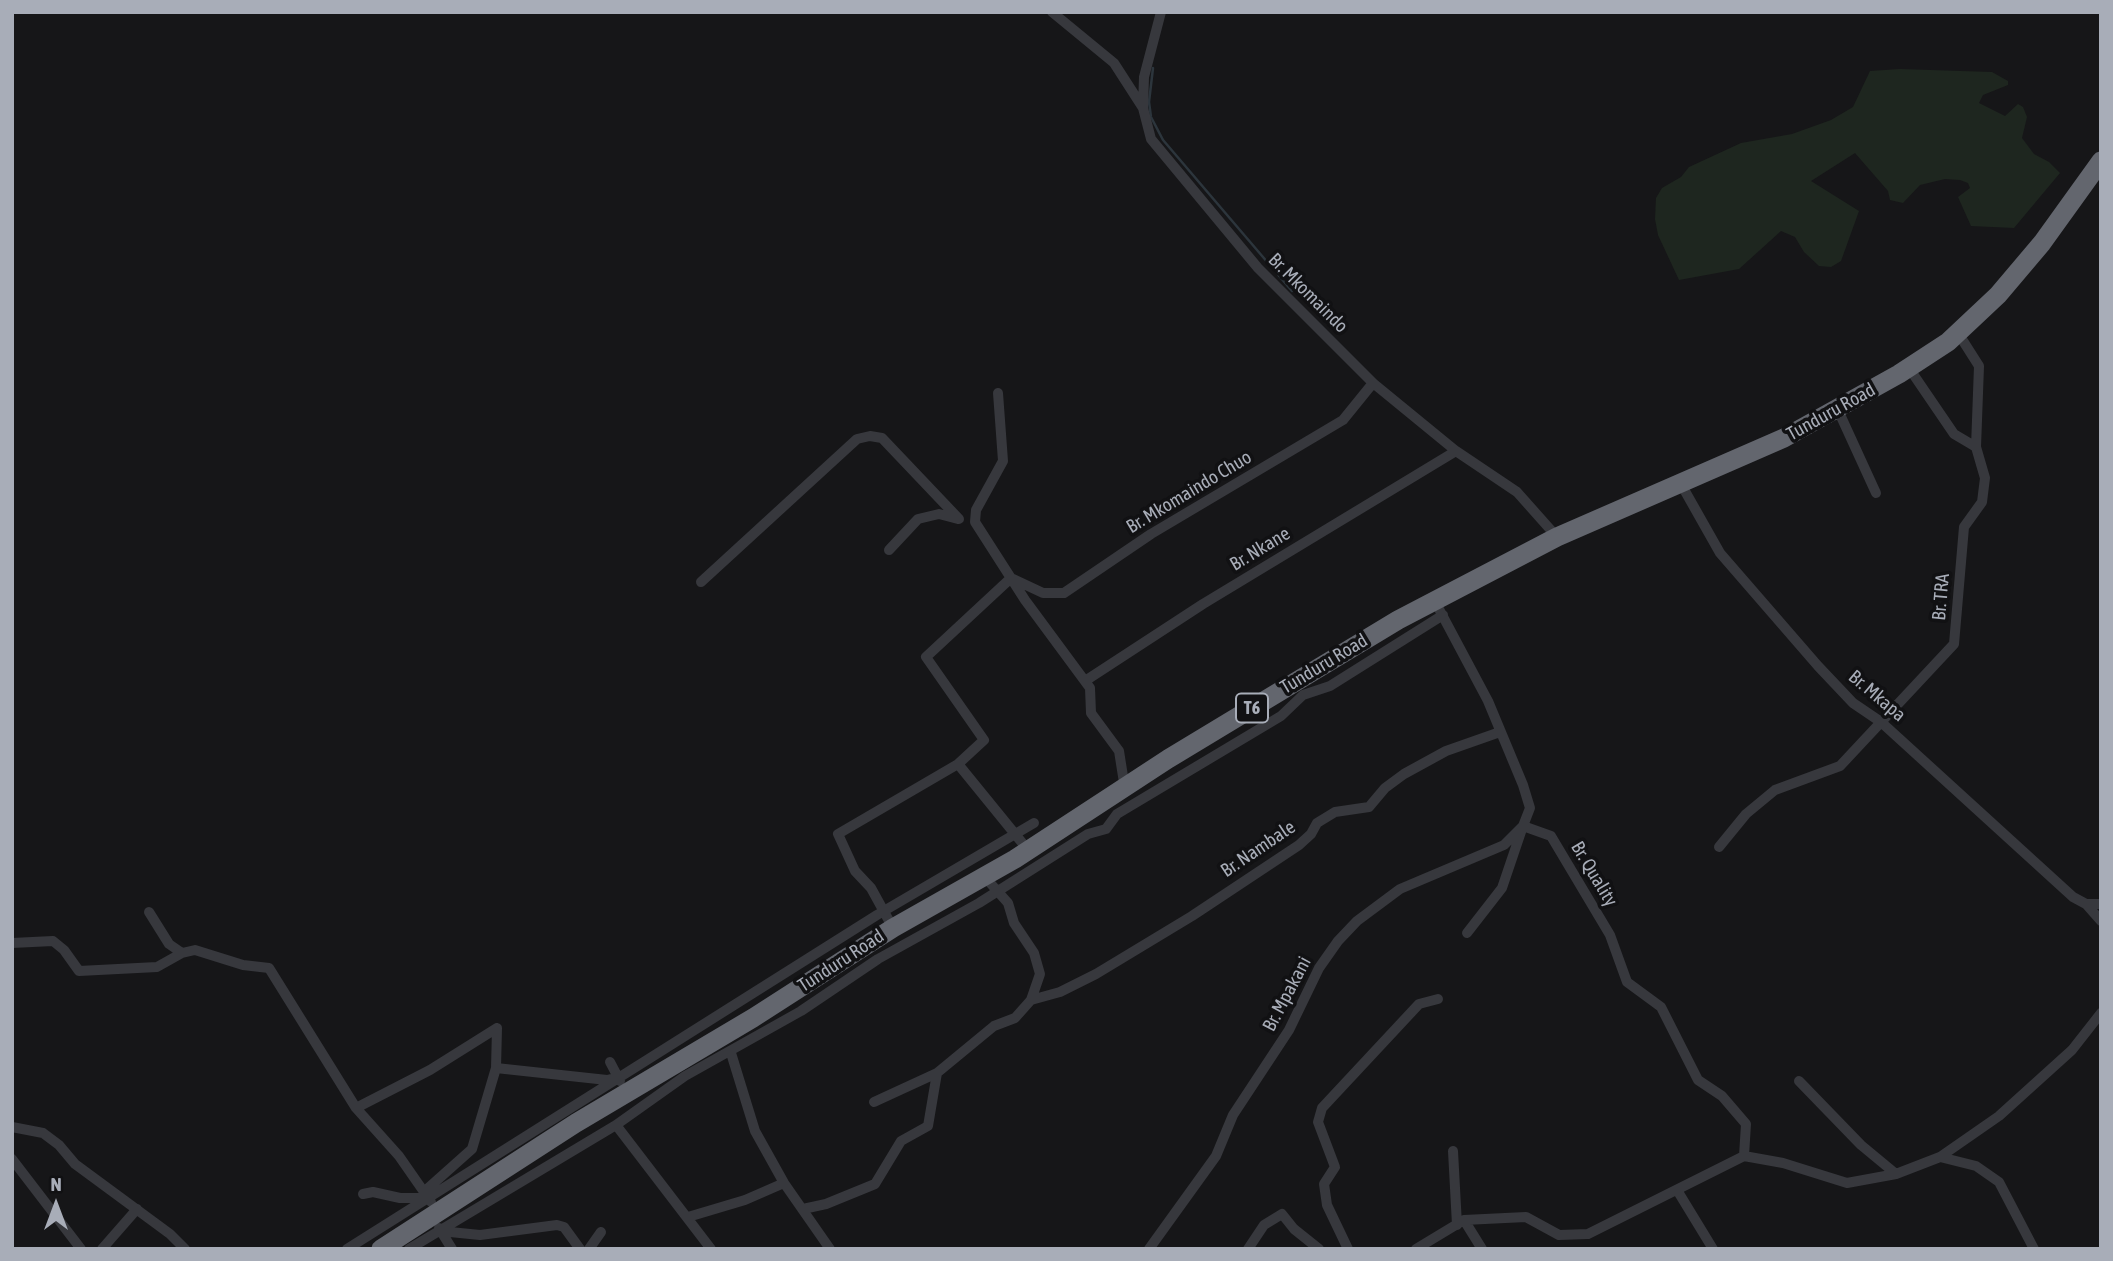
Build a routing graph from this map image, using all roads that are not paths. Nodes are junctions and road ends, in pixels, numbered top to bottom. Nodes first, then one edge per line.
1 (1052, 12) edge
2 (1161, 12) edge
3 (1143, 107) junction
4 (2101, 161) edge
5 (1958, 333) junction
6 (1909, 368) junction
7 (1373, 383) junction
8 (998, 393) dead end
9 (1838, 410) junction
10 (1976, 447) junction
11 (1456, 451) junction
12 (1681, 484) junction
13 (1876, 493) dead end
14 (959, 519) junction
15 (975, 522) junction
16 (1557, 537) junction
17 (889, 550) dead end
18 (1011, 578) junction
19 (702, 582) dead end
20 (1439, 608) junction
21 (1085, 681) junction
22 (1881, 722) junction
23 (1500, 732) junction
24 (958, 764) junction
25 (1125, 789) junction
26 (1034, 823) dead end
27 (1523, 826) junction
28 (1022, 842) junction
29 (1719, 847) dead end
30 (991, 883) junction
31 (2086, 904) junction
32 (2101, 904) edge
33 (149, 912) dead end
34 (887, 920) junction
35 (2101, 920) edge
36 (1467, 933) dead end
37 (12, 943) edge
38 (182, 953) junction
39 (1438, 999) dead end
40 (1031, 1000) junction
41 (2101, 1013) edge
42 (731, 1053) junction
43 (610, 1062) dead end
44 (496, 1068) junction
45 (937, 1073) junction
46 (1799, 1081) dead end
47 (622, 1085) junction
48 (874, 1102) dead end
49 (356, 1108) junction
50 (616, 1125) junction
51 (12, 1127) edge
52 (1453, 1151) dead end
53 (1744, 1157) junction
54 (1940, 1157) junction
55 (12, 1159) edge
56 (1896, 1174) junction
57 (784, 1183) junction
58 (1677, 1190) junction
59 (363, 1194) dead end
60 (137, 1209) junction
61 (432, 1209) junction
62 (803, 1209) junction
63 (688, 1217) junction
64 (1461, 1223) junction
65 (601, 1232) dead end
66 (451, 1248) edge
67 (81, 1249) edge
68 (102, 1249) edge
69 (185, 1249) edge
70 (347, 1249) edge
71 (381, 1249) edge
72 (409, 1249) edge
73 (580, 1249) edge
74 (589, 1249) edge
75 (711, 1249) edge
76 (830, 1249) edge
77 (1149, 1249) edge
78 (1248, 1249) edge
79 (1319, 1249) edge
80 (1348, 1249) edge
81 (1416, 1249) edge
82 (1482, 1249) edge
83 (1713, 1249) edge
84 (2034, 1249) edge

1 - 3 street
2 - 3 street, Br. Mkomaindo
3 - 7 street, Br. Mkomaindo
4 - 5 highway, Tunduru Road / T6
5 - 6 highway, Tunduru Road / T6
5 - 10 street, Br. TRA
6 - 9 highway, Tunduru Road / T6
6 - 10 street
7 - 11 street, Br. Mkomaindo
7 - 18 street, Br. Mkomaindo Chuo
8 - 15 street
9 - 12 highway, Tunduru Road / T6
9 - 13 street
10 - 22 street, Br. TRA
11 - 16 street, Br. Mkomaindo
11 - 21 street, Br. Nkane
12 - 16 highway, Tunduru Road / T6
12 - 22 street, Br. Mkapa
14 - 15 street
14 - 17 street
14 - 19 street
15 - 18 street
16 - 20 highway, Tunduru Road / T6
18 - 21 street
18 - 24 street
20 - 23 street
20 - 25 highway, Tunduru Road / T6
20 - 30 street
21 - 25 street
22 - 29 street, Br. TRA
22 - 31 street, Br. Mkapa
23 - 27 street
23 - 40 street, Br. Nambale
24 - 28 street
24 - 34 street
25 - 28 highway, Tunduru Road / T6
26 - 28 street
27 - 36 street
27 - 53 street, Br. Quality
27 - 77 street, Br. Mpakani
28 - 30 highway, Tunduru Road / T6
28 - 34 street
30 - 34 highway, Tunduru Road / T6
30 - 40 street
30 - 42 street
31 - 32 street
31 - 35 street, Br. Mkapa
33 - 38 street
34 - 47 highway, Tunduru Road / T6
37 - 38 street
38 - 49 street
39 - 80 street
40 - 45 street
41 - 54 street
42 - 50 street
42 - 57 street
43 - 47 street
44 - 47 street
44 - 49 street
44 - 61 street
45 - 48 street
45 - 62 street
46 - 56 street
47 - 61 highway, Tunduru Road / T6
49 - 61 street
50 - 61 street
50 - 63 street
51 - 60 street
52 - 64 street
53 - 56 street
53 - 58 street
54 - 56 street
54 - 84 street
55 - 67 street
57 - 62 street
57 - 63 street
58 - 64 street
58 - 83 street
59 - 61 street
60 - 68 street
60 - 69 street
61 - 66 street
61 - 70 street
61 - 71 highway, Tunduru Road / T6
61 - 72 street
61 - 73 street
62 - 76 street
63 - 75 street
64 - 81 street
64 - 82 street
65 - 74 street
78 - 79 street

